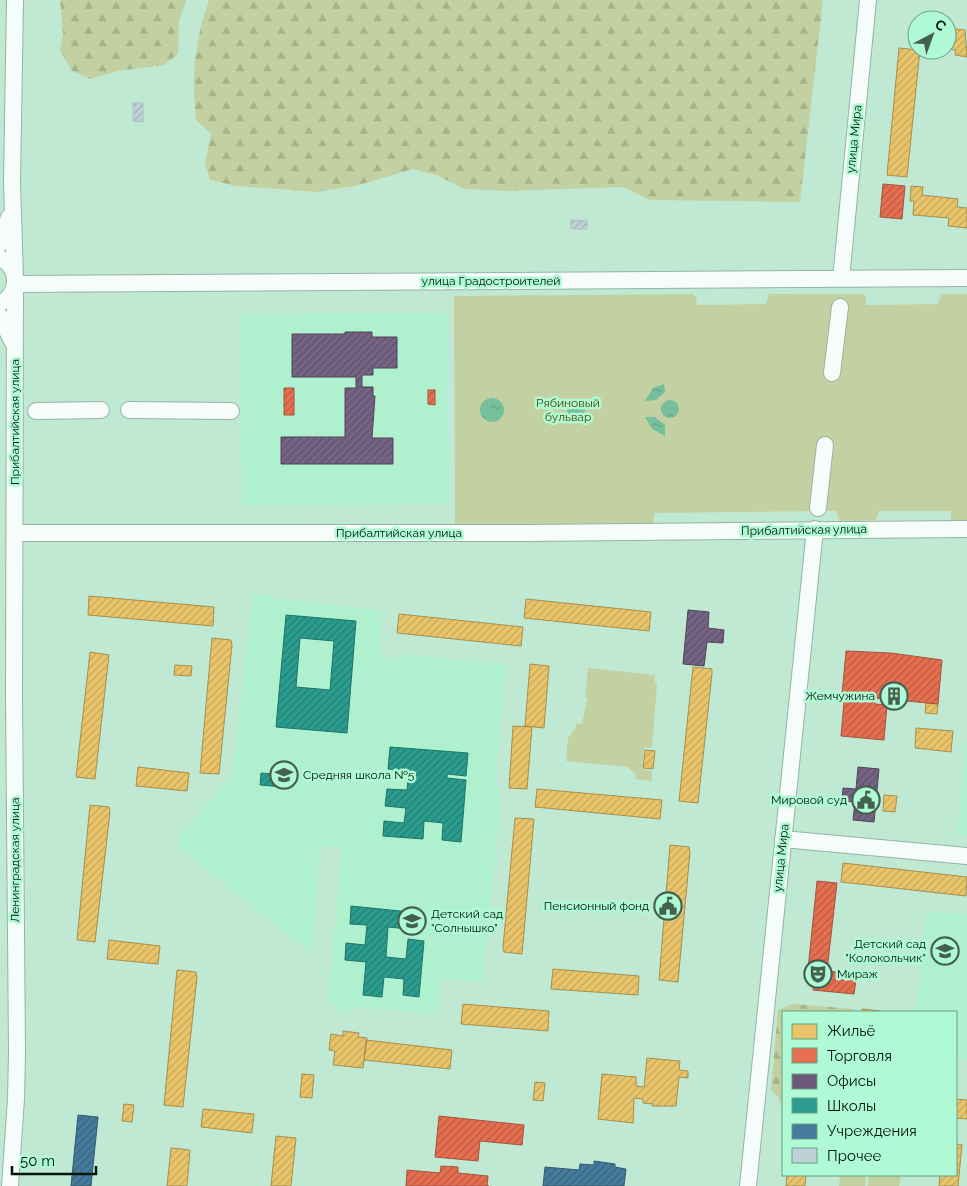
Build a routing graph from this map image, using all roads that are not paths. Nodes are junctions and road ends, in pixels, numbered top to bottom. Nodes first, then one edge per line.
1 (15, 0) edge
2 (868, 0) edge
3 (12, 182) junction
4 (0, 244) edge
5 (0, 258) edge
6 (967, 278) edge
7 (841, 279) junction
8 (15, 281) junction
9 (0, 304) edge
10 (840, 308) dead end
11 (0, 316) edge
12 (14, 349) junction
13 (832, 372) dead end
14 (101, 410) dead end
15 (128, 410) dead end
16 (231, 410) dead end
17 (36, 411) dead end
18 (824, 445) dead end
19 (818, 508) dead end
20 (815, 529) junction
21 (967, 529) edge
22 (16, 533) junction
23 (783, 839) junction
24 (967, 856) edge
25 (10, 1186) edge
26 (748, 1186) edge

1 - 3 street
2 - 7 street, улица Мира
3 - 4 street
3 - 8 street, Прибалтийская улица
5 - 8 street
6 - 7 street, улица Градостроителей
7 - 8 street, улица Градостроителей
8 - 9 street
8 - 12 street, Прибалтийская улица
10 - 13 street
11 - 12 street, Прибалтийская улица
12 - 22 street, Прибалтийская улица
14 - 17 street
15 - 16 street
18 - 19 street
20 - 21 street, Прибалтийская улица
20 - 22 street, Прибалтийская улица
20 - 23 street, улица Мира
22 - 25 street, Ленинградская улица
23 - 24 street
23 - 26 street, улица Мира

